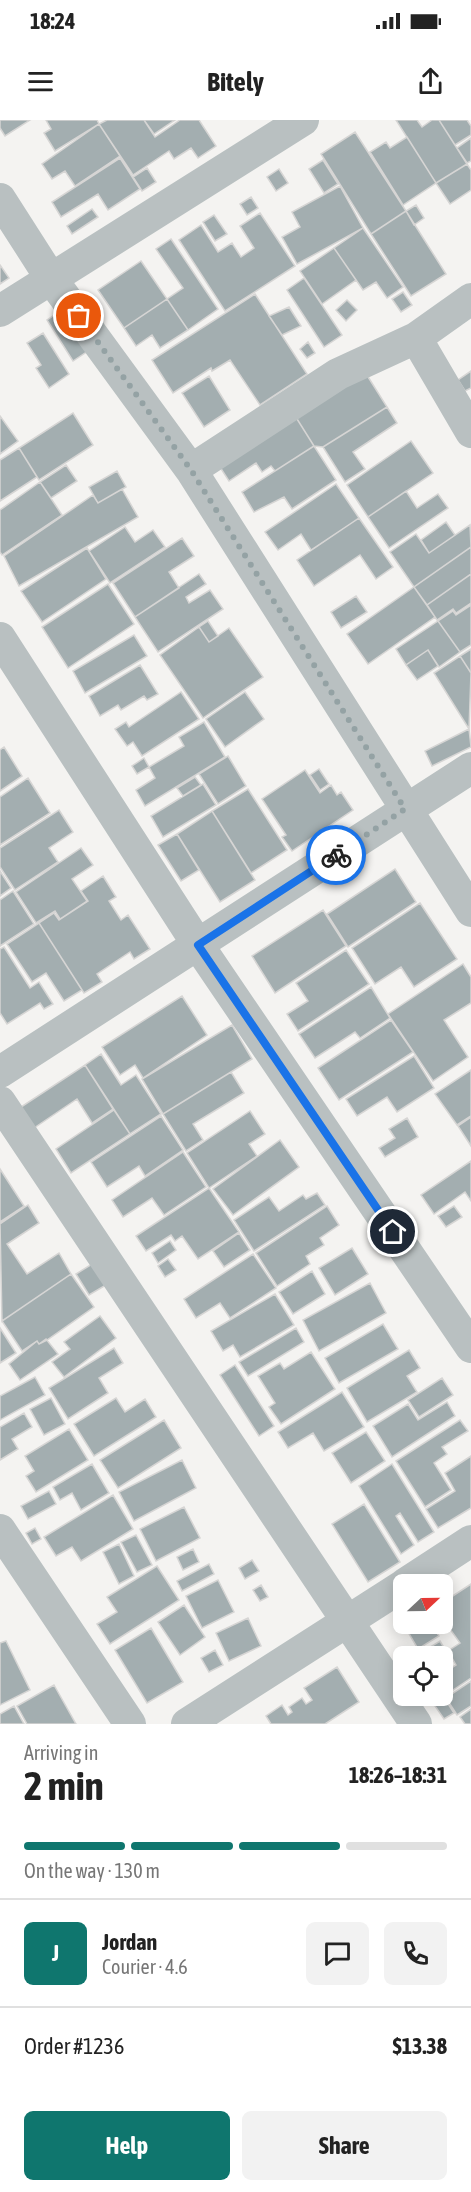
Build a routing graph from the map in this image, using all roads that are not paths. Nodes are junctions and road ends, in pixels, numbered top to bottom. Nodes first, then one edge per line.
1 (303, 120) edge
2 (261, 131) edge
3 (0, 200) edge
4 (51, 277) junction
5 (471, 299) edge
6 (0, 310) edge
7 (416, 338) junction
8 (471, 432) edge
9 (191, 470) junction
10 (0, 638) edge
11 (471, 768) edge
12 (405, 809) junction
13 (471, 911) edge
14 (198, 945) junction
15 (0, 1072) edge
16 (0, 1102) edge
17 (471, 1347) edge
18 (0, 1530) edge
19 (471, 1541) edge
20 (420, 1574) edge
21 (393, 1591) edge
22 (348, 1620) junction
23 (130, 1724) edge
24 (187, 1724) edge
25 (417, 1724) edge

1 - 2 street
2 - 4 street
3 - 4 street
4 - 6 street
4 - 9 street
5 - 7 street
7 - 8 street
7 - 9 street
9 - 12 street
10 - 14 street
11 - 12 street
12 - 13 street
12 - 14 street
14 - 15 street
14 - 17 street
16 - 22 street
18 - 23 street
19 - 20 street
21 - 22 street
22 - 24 street
22 - 25 street

